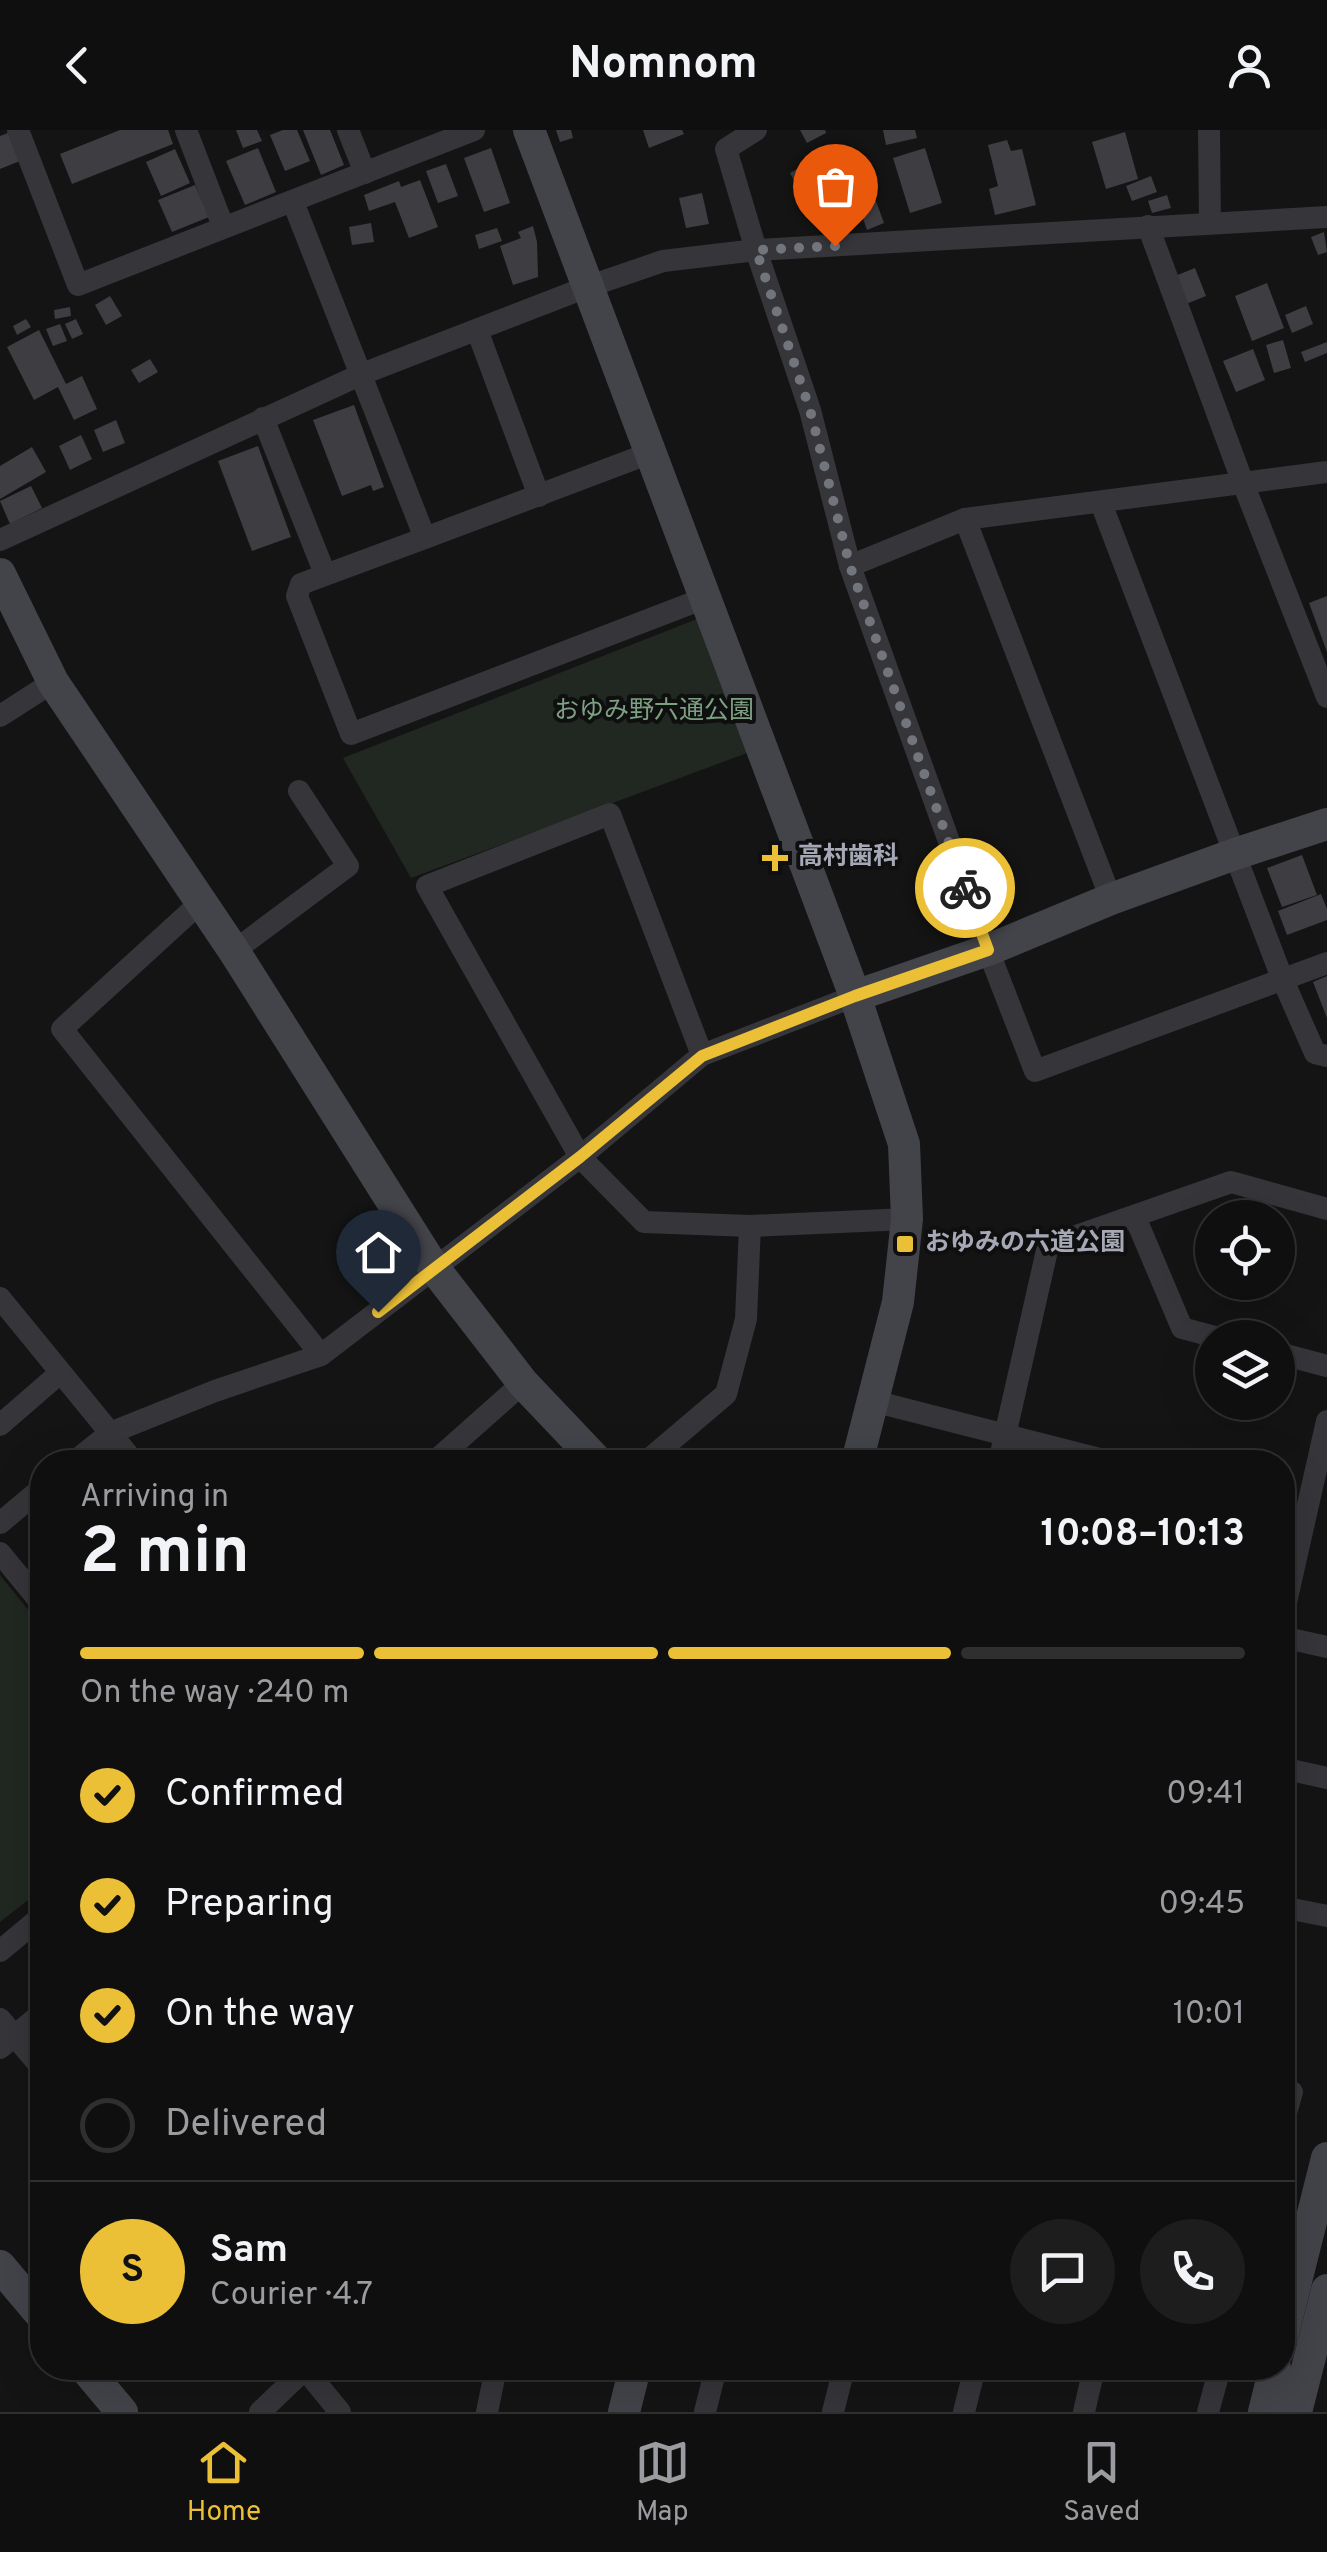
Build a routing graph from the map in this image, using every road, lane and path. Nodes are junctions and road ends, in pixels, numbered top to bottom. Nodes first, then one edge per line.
1 (18, 130) edge
2 (186, 130) edge
3 (348, 130) edge
4 (474, 130) edge
5 (529, 130) edge
6 (756, 130) edge
7 (1208, 130) edge
8 (365, 173) junction
9 (293, 202) junction
10 (1327, 217) edge
11 (1210, 223) junction
12 (223, 226) junction
13 (1148, 226) junction
14 (756, 250) junction
15 (586, 286) junction
16 (477, 330) junction
17 (362, 374) junction
18 (264, 418) junction
19 (650, 453) junction
20 (1327, 472) edge
21 (1244, 483) junction
22 (539, 496) junction
23 (1101, 503) junction
24 (964, 519) junction
25 (425, 538) junction
26 (0, 540) edge
27 (850, 566) junction
28 (0, 574) edge
29 (325, 574) junction
30 (705, 598) junction
31 (53, 682) junction
32 (1327, 697) edge
33 (0, 716) edge
34 (298, 792) dead end
35 (1327, 824) edge
36 (1236, 854) junction
37 (1111, 899) junction
38 (201, 902) junction
39 (988, 950) junction
40 (234, 951) junction
41 (1327, 963) edge
42 (1282, 978) junction
43 (855, 996) junction
44 (702, 1056) junction
45 (1327, 1056) edge
46 (580, 1157) junction
47 (1327, 1209) edge
48 (1136, 1216) junction
49 (907, 1220) junction
50 (750, 1226) junction
51 (434, 1268) junction
52 (0, 1298) edge
53 (1195, 1332) edge
54 (321, 1356) junction
55 (1295, 1358) edge
56 (1327, 1366) edge
57 (60, 1373) junction
58 (523, 1382) junction
59 (873, 1401) junction
60 (1327, 1422) edge
61 (0, 1425) edge
62 (110, 1433) junction
63 (1005, 1435) junction
64 (89, 1450) edge
65 (124, 1450) edge
66 (447, 1450) edge
67 (587, 1450) edge
68 (660, 1450) edge
69 (861, 1450) edge
70 (1002, 1450) edge
71 (1064, 1450) edge
72 (30, 1498) edge
73 (1295, 1507) edge
74 (0, 1523) edge
75 (0, 1553) edge
76 (30, 1589) edge
77 (1295, 1640) edge
78 (1327, 1647) edge
79 (1295, 1771) edge
80 (1327, 1778) edge
81 (1295, 1909) edge
82 (1327, 1916) edge
83 (30, 1926) edge
84 (0, 1951) edge
85 (30, 2020) edge
86 (5, 2034) edge
87 (30, 2057) edge
88 (1327, 2158) edge
89 (0, 2266) edge
90 (1295, 2285) edge
91 (1327, 2290) edge
92 (30, 2302) edge
93 (95, 2380) edge
94 (293, 2380) edge
95 (315, 2380) edge
96 (494, 2380) edge
97 (632, 2380) edge
98 (713, 2380) edge
99 (841, 2380) edge
100 (972, 2380) edge
101 (1091, 2380) edge
102 (1217, 2380) edge
103 (1272, 2380) edge
104 (122, 2412) edge
105 (260, 2412) edge
106 (340, 2412) edge
107 (487, 2412) edge
108 (624, 2412) edge
109 (704, 2412) edge
110 (832, 2412) edge
111 (964, 2412) edge
112 (1084, 2412) edge
113 (1208, 2412) edge
114 (1264, 2412) edge
115 (1296, 2412) edge

1 - 12 street
2 - 12 street
3 - 8 street
4 - 8 street
5 - 15 street
6 - 14 street
7 - 11 street
8 - 9 street
9 - 12 street
9 - 17 street
10 - 11 street
11 - 13 street
13 - 14 street
13 - 21 street
14 - 15 street
14 - 27 street
15 - 16 street
15 - 19 street
16 - 17 street
16 - 22 street
17 - 18 street
17 - 25 street
18 - 26 street
18 - 29 street
19 - 22 street
19 - 30 street
20 - 21 street
21 - 23 street
21 - 32 street
22 - 25 street
23 - 24 street
23 - 36 street
24 - 27 street
24 - 37 street
25 - 29 street
27 - 39 street
28 - 31 street
29 - 30 street
30 - 43 street
31 - 33 street
31 - 38 street
34 - 40 street
35 - 36 street
36 - 37 street
36 - 42 street
37 - 39 street
38 - 40 street
38 - 54 street
39 - 42 street
39 - 43 street
40 - 51 street
41 - 42 street
42 - 45 street
43 - 44 street
43 - 49 street
44 - 46 street
44 - 46 street
46 - 50 street
46 - 51 street
47 - 48 street
48 - 53 street
48 - 63 street
49 - 50 street
49 - 59 street
50 - 68 street
51 - 54 street
51 - 58 street
52 - 57 street
54 - 62 street
55 - 56 street
57 - 61 street
57 - 62 street
58 - 66 street
58 - 67 street
59 - 63 street
59 - 69 street
60 - 73 street
62 - 64 street
62 - 65 street
63 - 70 street
63 - 71 street
72 - 74 street
75 - 76 street
77 - 78 street
79 - 80 street
81 - 82 street
83 - 84 street
85 - 86 street
86 - 87 street
88 - 90 street
89 - 92 street
91 - 115 street
93 - 104 street
94 - 105 street
95 - 106 street
96 - 107 street
97 - 108 street
98 - 109 street
99 - 110 street
100 - 111 street
101 - 112 street
102 - 113 street
103 - 114 street

